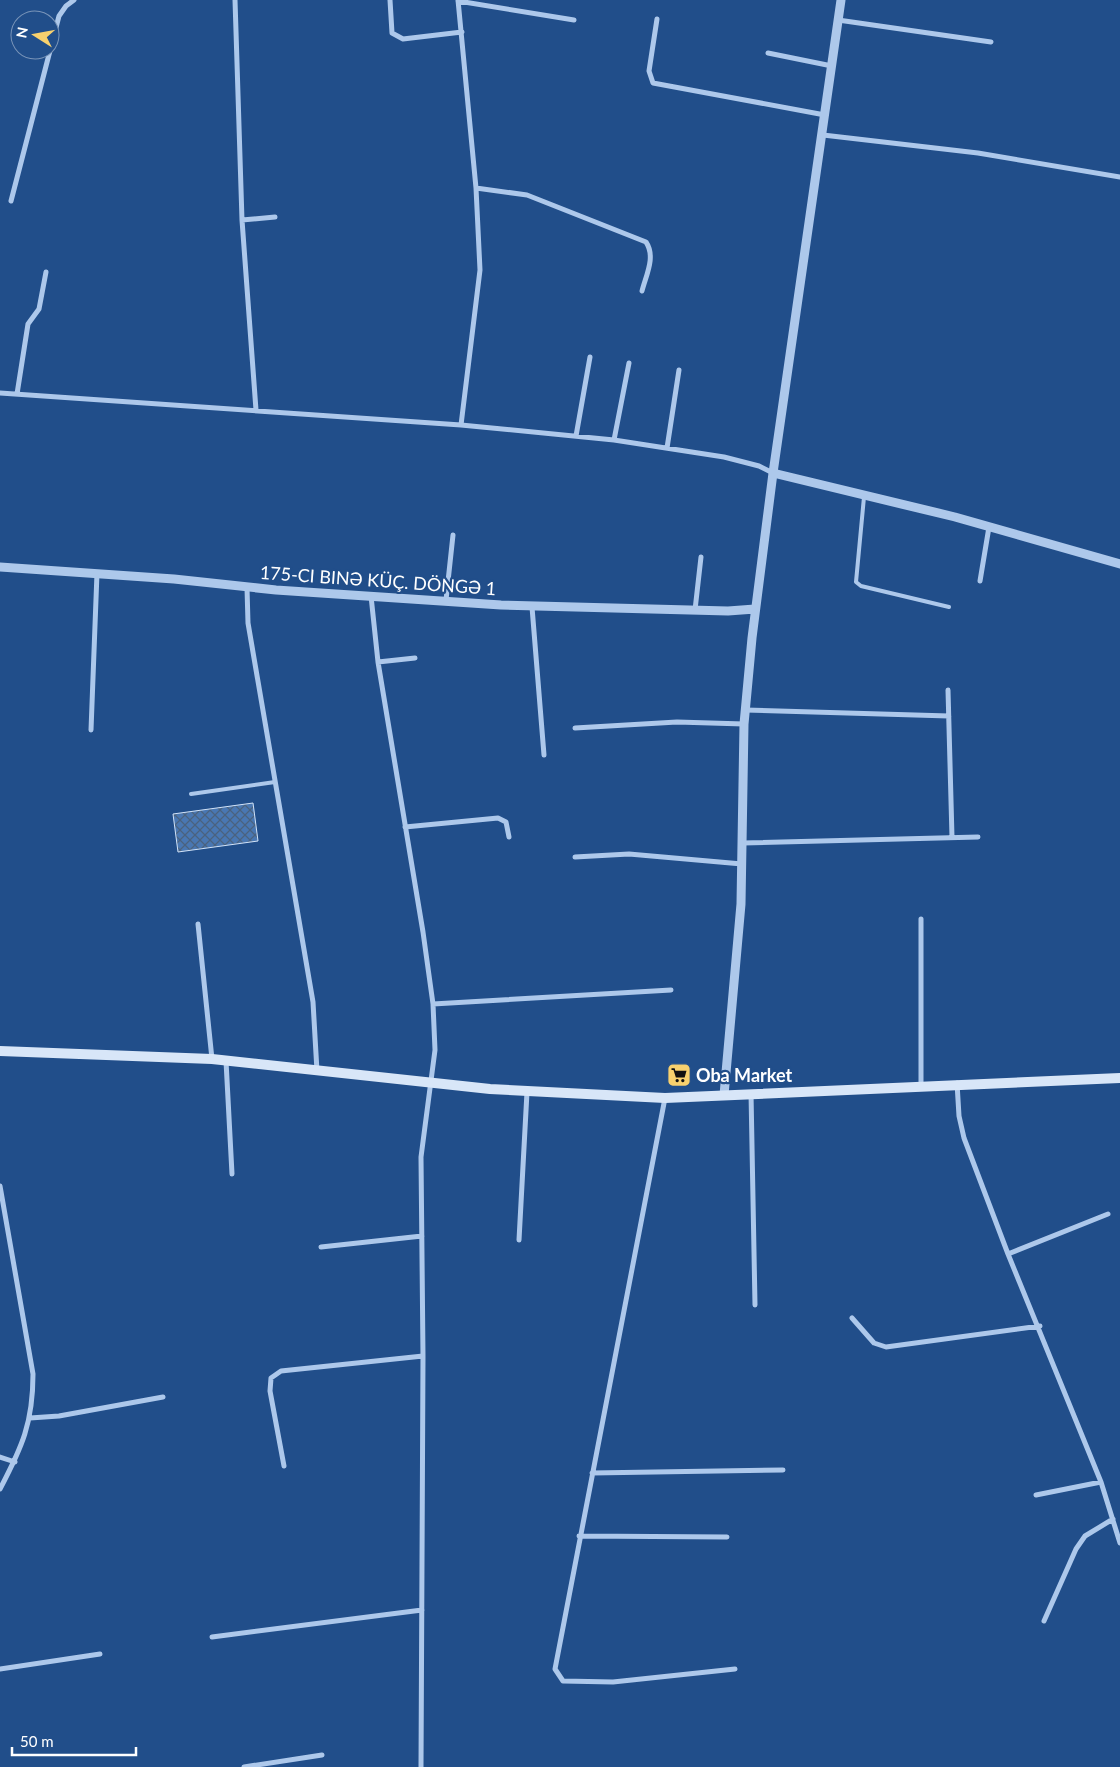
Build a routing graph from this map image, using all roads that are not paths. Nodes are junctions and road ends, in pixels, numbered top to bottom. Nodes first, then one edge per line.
1 (74, 0) edge
2 (235, 0) edge
3 (390, 0) edge
4 (841, 0) edge
5 (458, 1) edge
6 (657, 19) dead end
7 (574, 20) dead end
8 (838, 20) junction
9 (462, 32) junction
10 (991, 42) dead end
11 (768, 53) dead end
12 (832, 66) junction
13 (825, 115) junction
14 (823, 135) junction
15 (1120, 177) edge
16 (476, 188) junction
17 (12, 201) dead end
18 (275, 217) dead end
19 (242, 220) junction
20 (46, 272) dead end
21 (642, 291) dead end
22 (590, 357) dead end
23 (629, 363) dead end
24 (679, 370) dead end
25 (0, 393) edge
26 (17, 394) junction
27 (256, 410) junction
28 (461, 425) junction
29 (576, 436) junction
30 (614, 440) junction
31 (667, 448) junction
32 (773, 473) junction
33 (864, 494) junction
34 (989, 526) junction
35 (453, 535) dead end
36 (701, 557) dead end
37 (1120, 564) edge
38 (0, 567) edge
39 (97, 573) junction
40 (980, 581) dead end
41 (247, 588) junction
42 (371, 595) junction
43 (446, 600) junction
44 (532, 607) junction
45 (949, 607) dead end
46 (755, 609) junction
47 (695, 610) junction
48 (415, 658) dead end
49 (378, 662) junction
50 (948, 690) dead end
51 (745, 710) junction
52 (949, 716) junction
53 (744, 724) junction
54 (575, 728) dead end
55 (91, 730) dead end
56 (544, 755) dead end
57 (275, 782) junction
58 (191, 794) dead end
59 (405, 827) junction
60 (509, 837) dead end
61 (952, 837) junction
62 (978, 837) dead end
63 (743, 843) junction
64 (575, 856) dead end
65 (742, 864) junction
66 (921, 918) dead end
67 (198, 924) dead end
68 (671, 990) dead end
69 (432, 1004) junction
70 (0, 1051) edge
71 (212, 1059) junction
72 (226, 1060) junction
73 (317, 1071) junction
74 (1120, 1078) edge
75 (957, 1083) junction
76 (432, 1084) junction
77 (922, 1085) junction
78 (527, 1092) junction
79 (751, 1092) junction
80 (724, 1095) junction
81 (665, 1098) junction
82 (232, 1174) dead end
83 (0, 1186) edge
84 (1108, 1214) dead end
85 (422, 1236) junction
86 (519, 1240) dead end
87 (321, 1247) dead end
88 (1008, 1254) junction
89 (754, 1305) dead end
90 (852, 1318) dead end
91 (1040, 1326) junction
92 (423, 1356) junction
93 (163, 1398) dead end
94 (30, 1418) junction
95 (0, 1457) edge
96 (15, 1462) junction
97 (284, 1466) dead end
98 (783, 1470) dead end
99 (592, 1473) junction
100 (1102, 1482) junction
101 (0, 1489) edge
102 (1036, 1495) dead end
103 (1113, 1519) junction
104 (579, 1536) junction
105 (727, 1537) dead end
106 (1120, 1537) edge
107 (1120, 1543) edge
108 (422, 1610) junction
109 (1044, 1621) dead end
110 (212, 1637) dead end
111 (100, 1654) dead end
112 (0, 1669) edge
113 (735, 1669) dead end
114 (322, 1755) dead end
115 (244, 1767) edge
116 (421, 1767) edge

1 - 17 street
2 - 19 street
3 - 9 street
4 - 8 street
5 - 7 street
5 - 9 street
6 - 13 street
8 - 10 street
8 - 12 street
9 - 16 street
11 - 12 street
12 - 13 street
13 - 14 street
14 - 15 street
14 - 32 street
16 - 21 street
16 - 28 street
18 - 19 street
19 - 27 street
20 - 26 street
22 - 29 street
23 - 30 street
24 - 31 street
25 - 26 street
26 - 27 street
27 - 28 street
28 - 29 street
29 - 30 street
30 - 31 street
31 - 32 street
32 - 33 street
32 - 46 street
33 - 34 street
33 - 45 lane
34 - 37 street
34 - 40 street
35 - 43 street
36 - 47 street
38 - 39 street
39 - 41 street
39 - 55 street
41 - 42 street
41 - 57 street
42 - 43 street
42 - 49 street
43 - 44 street
44 - 47 street
44 - 56 street
46 - 47 street
46 - 51 street
48 - 49 street
49 - 59 street
50 - 52 street
51 - 52 street
51 - 53 street
52 - 61 street
53 - 54 street
53 - 63 street
57 - 58 lane
57 - 73 street
59 - 60 street
59 - 69 street
61 - 62 street
61 - 63 street
63 - 65 street
64 - 65 street
65 - 80 street
66 - 77 street
67 - 71 street
68 - 69 street
69 - 76 street
70 - 71 main road
71 - 72 main road
72 - 73 main road
72 - 82 street
73 - 76 main road
74 - 75 main road
75 - 77 main road
75 - 88 street
76 - 78 main road
76 - 85 street
77 - 79 main road
78 - 81 main road
78 - 86 street
79 - 80 main road
79 - 89 street
80 - 81 main road
81 - 99 street
83 - 94 street
84 - 88 street
85 - 87 street
85 - 92 street
88 - 91 street
90 - 91 street
91 - 100 street
92 - 97 street
92 - 108 street
93 - 94 street
94 - 96 street
95 - 96 street
96 - 101 street
98 - 99 street
99 - 104 street
100 - 102 street
100 - 103 street
103 - 106 street
103 - 109 street
104 - 105 street
104 - 113 street
106 - 107 street
108 - 110 street
108 - 116 street
111 - 112 street
114 - 115 street

